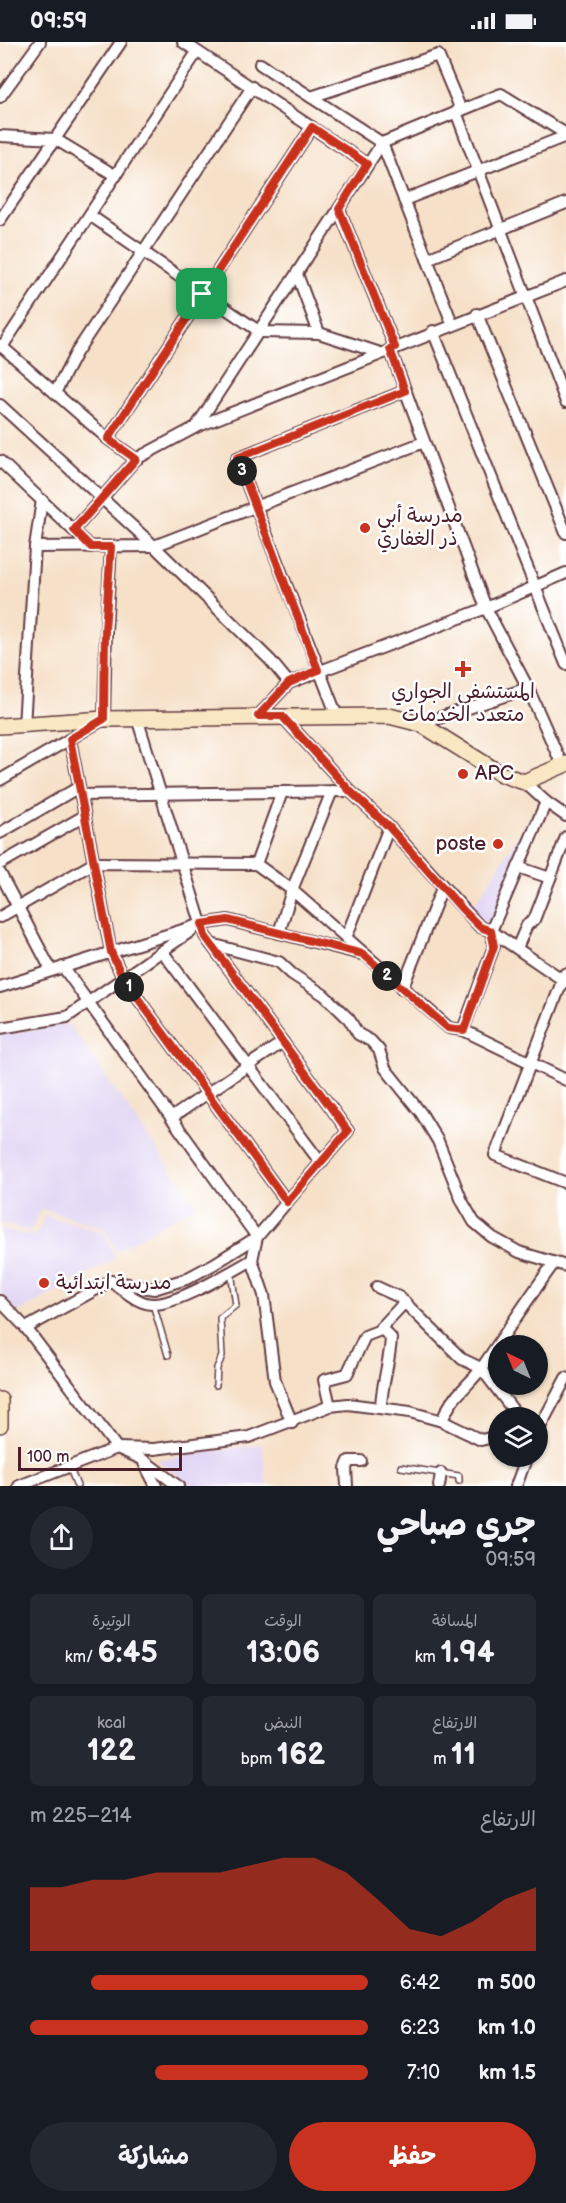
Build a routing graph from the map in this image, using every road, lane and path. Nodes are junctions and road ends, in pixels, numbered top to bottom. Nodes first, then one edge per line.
1 (40, 42) edge
2 (120, 42) edge
3 (183, 42) edge
4 (197, 52) junction
5 (260, 64) dead end
6 (252, 87) junction
7 (0, 97) edge
8 (311, 98) junction
9 (459, 111) junction
10 (312, 127) junction
11 (566, 135) edge
12 (0, 136) edge
13 (55, 139) junction
14 (382, 143) junction
15 (367, 164) junction
16 (478, 170) junction
17 (116, 176) junction
18 (404, 200) junction
19 (566, 203) edge
20 (339, 209) junction
21 (91, 216) junction
22 (0, 220) edge
23 (501, 231) junction
24 (143, 253) junction
25 (427, 259) junction
26 (297, 274) junction
27 (566, 281) edge
28 (202, 294) junction
29 (526, 296) junction
30 (477, 314) junction
31 (452, 323) junction
32 (433, 331) junction
33 (260, 332) junction
34 (319, 333) junction
35 (1, 346) edge
36 (388, 349) junction
37 (405, 391) junction
38 (55, 393) junction
39 (566, 402) edge
40 (0, 405) edge
41 (196, 427) junction
42 (108, 439) junction
43 (424, 442) junction
44 (136, 459) junction
45 (3, 467) edge
46 (102, 499) junction
47 (42, 500) junction
48 (256, 508) junction
49 (74, 530) junction
50 (566, 533) edge
51 (154, 546) junction
52 (35, 547) junction
53 (91, 547) junction
54 (111, 547) junction
55 (566, 573) edge
56 (536, 585) junction
57 (486, 608) junction
58 (566, 664) edge
59 (318, 670) junction
60 (289, 683) junction
61 (528, 688) junction
62 (258, 716) junction
63 (282, 716) junction
64 (338, 716) junction
65 (137, 718) junction
66 (104, 719) junction
67 (421, 724) junction
68 (0, 726) edge
69 (24, 726) junction
70 (70, 739) junction
71 (564, 764) edge
72 (0, 780) edge
73 (524, 782) junction
74 (79, 791) junction
75 (332, 791) junction
76 (350, 791) junction
77 (282, 792) junction
78 (161, 793) junction
79 (546, 802) junction
80 (84, 816) junction
81 (566, 816) edge
82 (389, 827) junction
83 (0, 833) edge
84 (566, 837) edge
85 (94, 863) junction
86 (0, 864) edge
87 (183, 864) junction
88 (256, 864) junction
89 (518, 867) junction
90 (0, 873) edge
91 (550, 878) junction
92 (442, 888) junction
93 (292, 890) junction
94 (17, 907) junction
95 (0, 917) edge
96 (202, 924) junction
97 (491, 931) junction
98 (279, 933) junction
99 (346, 938) junction
100 (211, 944) junction
101 (517, 948) junction
102 (162, 951) junction
103 (111, 952) junction
104 (363, 954) junction
105 (63, 967) junction
106 (51, 970) junction
107 (123, 978) junction
108 (565, 978) edge
109 (0, 987) edge
110 (402, 989) junction
111 (88, 1002) junction
112 (0, 1028) edge
113 (464, 1030) junction
114 (283, 1042) junction
115 (530, 1064) junction
116 (247, 1066) junction
117 (566, 1080) edge
118 (208, 1093) junction
119 (171, 1118) junction
120 (321, 1163) junction
121 (566, 1183) edge
122 (287, 1202) junction
123 (256, 1237) junction
124 (252, 1260) junction
125 (554, 1263) junction
126 (566, 1266) edge
127 (231, 1272) junction
128 (111, 1281) junction
129 (377, 1287) dead end
130 (0, 1301) edge
131 (405, 1302) junction
132 (153, 1304) junction
133 (26, 1328) junction
134 (381, 1328) junction
135 (168, 1355) dead end
136 (481, 1368) junction
137 (566, 1378) edge
138 (216, 1385) dead end
139 (0, 1400) edge
140 (330, 1406) junction
141 (381, 1406) junction
142 (511, 1407) edge
143 (548, 1412) edge
144 (442, 1421) junction
145 (292, 1423) junction
146 (0, 1425) edge
147 (488, 1438) edge
148 (117, 1448) junction
149 (142, 1460) junction
150 (361, 1461) dead end
151 (69, 1466) junction
152 (401, 1467) dead end
153 (522, 1467) edge
154 (441, 1473) junction
155 (459, 1481) dead end
156 (519, 1485) edge
157 (19, 1486) edge
158 (77, 1486) edge
159 (156, 1486) edge
160 (178, 1486) edge
161 (347, 1486) edge
162 (439, 1486) edge

1 - 7 street
2 - 13 street
3 - 4 street
4 - 6 street
4 - 17 street
5 - 8 street
6 - 10 street
6 - 24 street
8 - 9 street
8 - 14 street
9 - 11 street
9 - 14 street
9 - 16 street
10 - 15 street
10 - 28 street
11 - 16 street
12 - 13 street
13 - 17 street
13 - 22 street
14 - 15 street
14 - 18 street
15 - 20 street
16 - 18 street
16 - 23 street
17 - 21 street
18 - 25 street
19 - 23 street
20 - 26 street
20 - 36 street
21 - 24 street
21 - 35 street
23 - 25 street
23 - 29 street
24 - 28 street
24 - 38 street
25 - 31 street
26 - 33 street
26 - 34 street
27 - 29 street
28 - 33 street
28 - 42 street
29 - 30 street
29 - 39 street
30 - 31 street
30 - 50 street
31 - 32 street
32 - 36 street
32 - 56 street
33 - 34 street
33 - 41 street
34 - 36 street
35 - 38 street
36 - 37 street
36 - 41 street
37 - 43 street
37 - 48 street
38 - 42 street
40 - 46 street
41 - 44 street
42 - 44 street
43 - 48 street
43 - 57 street
44 - 46 street
45 - 47 street
46 - 49 street
46 - 51 street
47 - 49 street
47 - 52 street
48 - 51 street
48 - 59 street
49 - 53 street
51 - 54 street
51 - 60 street
52 - 53 street
52 - 69 street
53 - 54 street
54 - 66 street
55 - 56 street
56 - 57 street
56 - 58 street
57 - 59 street
57 - 61 street
59 - 60 street
59 - 64 street
60 - 62 street
61 - 67 street
61 - 71 street
62 - 63 street
62 - 65 street
63 - 64 street
63 - 76 street
64 - 67 street
65 - 66 street
65 - 78 street
66 - 69 street
66 - 70 street
67 - 73 street
68 - 69 street
70 - 72 street
70 - 74 street
71 - 73 street
73 - 79 street
74 - 78 street
74 - 80 street
74 - 83 street
75 - 76 street
75 - 77 street
75 - 93 street
76 - 82 street
77 - 78 street
77 - 88 street
78 - 87 street
79 - 81 street
79 - 89 street
80 - 85 street
80 - 86 street
82 - 92 street
82 - 99 street
84 - 91 street
85 - 87 street
85 - 94 street
85 - 103 street
87 - 88 street
87 - 96 street
88 - 93 street
89 - 91 street
89 - 97 street
90 - 94 street
91 - 101 street
92 - 97 street
92 - 110 street
93 - 98 street
93 - 99 street
94 - 95 street
94 - 106 street
96 - 98 street
96 - 100 street
96 - 102 street
96 - 103 street
97 - 101 street
97 - 113 street
98 - 104 street
99 - 104 street
100 - 114 street
100 - 125 street
101 - 108 street
102 - 107 street
102 - 116 street
103 - 105 street
103 - 107 street
104 - 110 street
105 - 106 street
105 - 111 street
106 - 109 street
107 - 111 street
107 - 118 street
108 - 115 street
110 - 113 street
111 - 112 street
111 - 119 street
113 - 115 street
114 - 116 street
114 - 120 street
115 - 117 street
115 - 121 street
116 - 118 street
116 - 120 street
118 - 119 street
118 - 122 street
119 - 123 street
120 - 122 street
122 - 123 street
123 - 124 street
123 - 128 street
124 - 127 street
124 - 145 street
125 - 126 street
125 - 136 street
127 - 132 street
127 - 138 lane
128 - 132 street
128 - 133 street
129 - 131 street
130 - 133 street
131 - 134 street
131 - 136 street
132 - 135 lane
133 - 148 street
134 - 140 street
134 - 141 street
136 - 142 street
136 - 144 street
137 - 143 street
139 - 146 street
140 - 141 street
140 - 145 street
141 - 144 street
144 - 147 street
145 - 148 street
148 - 149 street
148 - 151 street
149 - 159 street
149 - 160 street
150 - 161 street
151 - 157 street
151 - 158 lane
152 - 154 lane
153 - 156 street
154 - 155 lane
154 - 162 street

